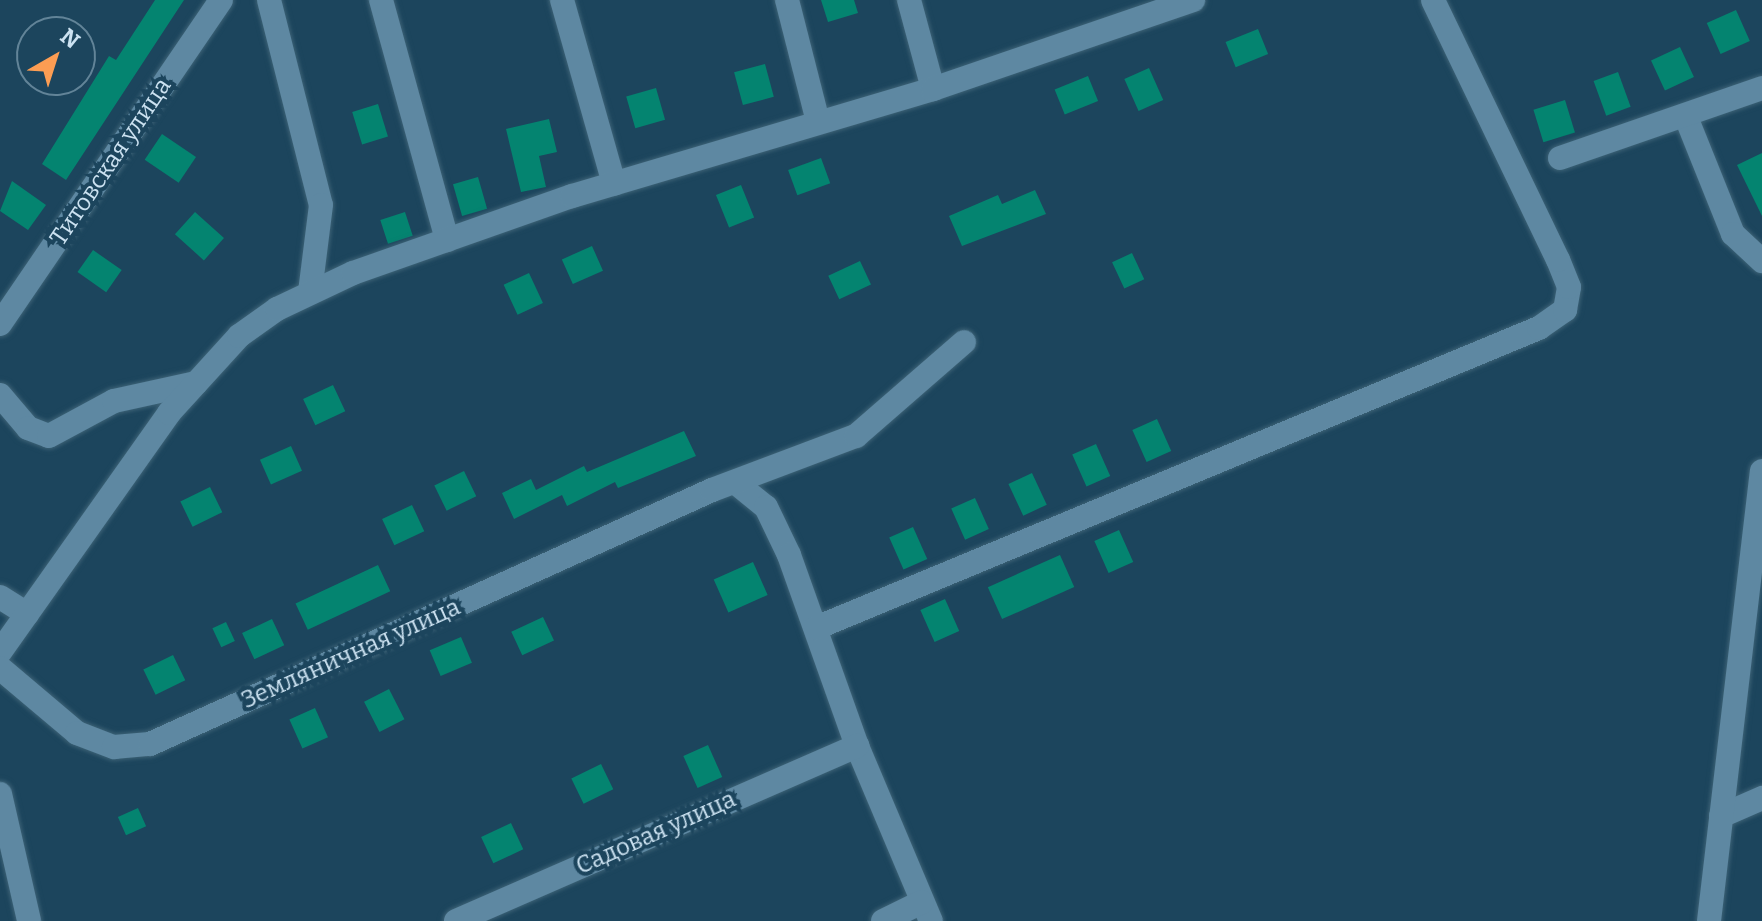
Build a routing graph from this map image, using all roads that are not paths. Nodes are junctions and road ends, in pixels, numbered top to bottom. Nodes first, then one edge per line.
1 (221, 0) edge
2 (269, 0) edge
3 (381, 0) edge
4 (562, 0) edge
5 (787, 0) edge
6 (909, 0) edge
7 (1193, 0) edge
8 (1433, 0) edge
9 (1762, 88) edge
10 (933, 89) junction
11 (1686, 117) junction
12 (818, 122) junction
13 (1560, 158) dead end
14 (614, 184) junction
15 (447, 240) junction
16 (1762, 261) edge
17 (310, 292) junction
18 (0, 324) edge
19 (964, 342) dead end
20 (196, 383) junction
21 (0, 395) edge
22 (1762, 471) edge
23 (736, 483) junction
24 (0, 597) edge
25 (27, 614) junction
26 (816, 628) junction
27 (0, 652) edge
28 (0, 668) edge
29 (857, 746) junction
30 (0, 794) edge
31 (1762, 798) edge
32 (1721, 816) junction
33 (926, 912) edge
34 (29, 921) edge
35 (456, 921) edge
36 (883, 921) edge
37 (1709, 921) edge

1 - 18 street, Титовская улица
2 - 17 street
3 - 15 street
4 - 14 street
5 - 12 street
6 - 10 street
7 - 10 street
8 - 26 street
9 - 11 street
10 - 12 street
11 - 13 street
11 - 16 street
12 - 14 street
14 - 15 street
15 - 17 street
17 - 20 street
19 - 23 street, Земляничная улица
20 - 21 street
20 - 25 street
22 - 32 street
23 - 26 street
23 - 28 street, Земляничная улица
24 - 25 street
25 - 27 street
26 - 29 street
29 - 33 street
29 - 35 street, Садовая улица
30 - 34 street
31 - 32 street
32 - 37 street
33 - 36 street

